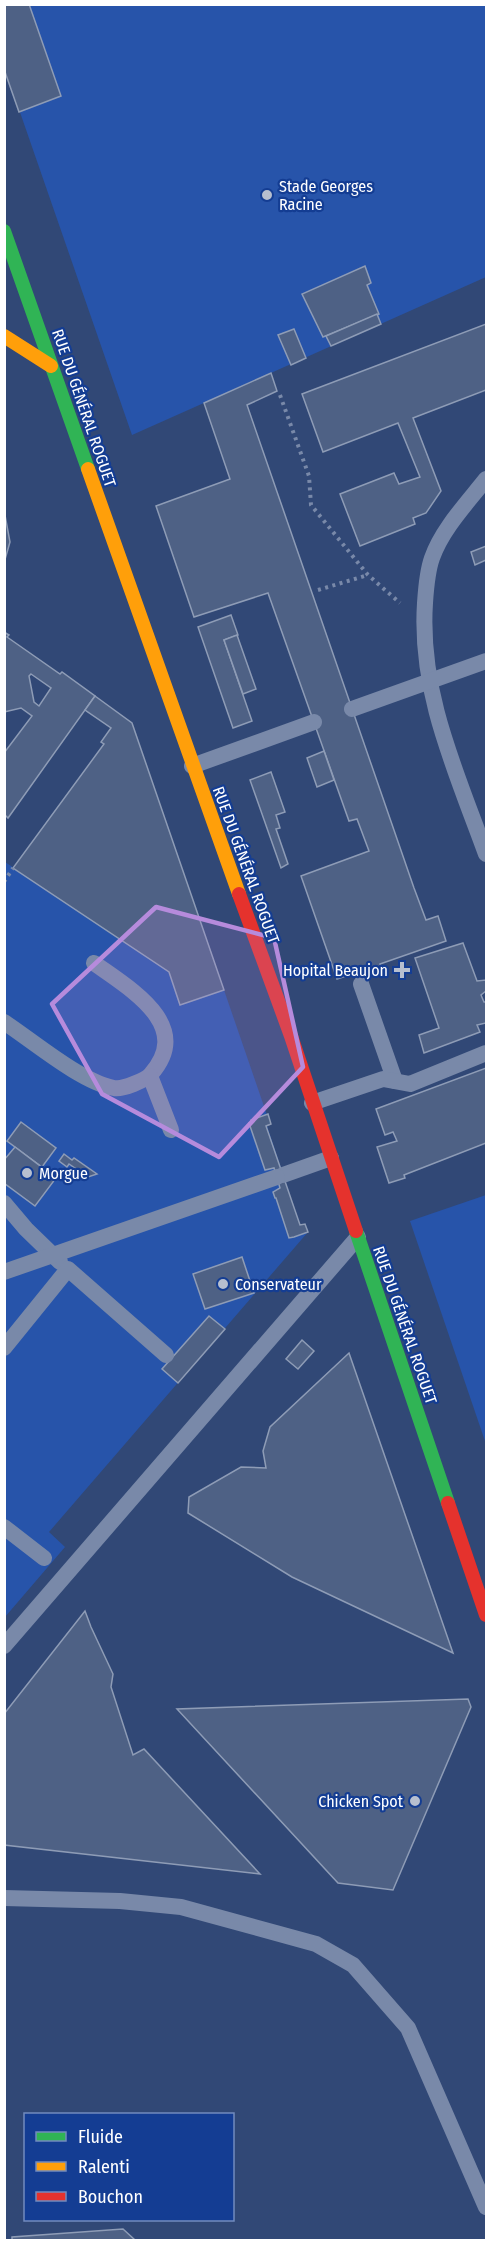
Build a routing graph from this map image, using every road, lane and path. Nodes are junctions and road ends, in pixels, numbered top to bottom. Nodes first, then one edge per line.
1 (4, 231) edge
2 (4, 336) edge
3 (51, 366) junction
4 (280, 395) dead end
5 (486, 479) edge
6 (368, 575) junction
7 (318, 590) dead end
8 (423, 624) junction
9 (486, 661) edge
10 (429, 682) junction
11 (352, 709) dead end
12 (314, 722) dead end
13 (192, 766) junction
14 (486, 854) edge
15 (14, 868) dead end
16 (4, 882) edge
17 (94, 963) dead end
18 (361, 984) dead end
19 (4, 1022) edge
20 (486, 1053) edge
21 (150, 1076) junction
22 (395, 1081) junction
23 (312, 1103) junction
24 (171, 1130) dead end
25 (331, 1158) junction
26 (4, 1203) edge
27 (358, 1237) junction
28 (53, 1255) junction
29 (68, 1269) junction
30 (4, 1272) edge
31 (4, 1348) edge
32 (166, 1355) dead end
33 (4, 1527) edge
34 (44, 1558) dead end
35 (486, 1615) edge
36 (4, 1646) edge
37 (4, 1898) edge
38 (486, 2207) edge

1 - 3 main road, RUE DU GÉNÉRAL ROGUET
2 - 3 main road
3 - 13 main road, RUE DU GÉNÉRAL ROGUET
4 - 6 path
5 - 8 lane
6 - 7 path
6 - 8 path
8 - 10 lane
9 - 10 lane
10 - 11 lane
10 - 14 lane
12 - 13 lane
13 - 23 main road, RUE DU GÉNÉRAL ROGUET
15 - 16 path
17 - 21 lane
18 - 22 lane
19 - 21 lane
20 - 22 lane
21 - 24 lane
22 - 23 lane
23 - 25 main road, RUE DU GÉNÉRAL ROGUET
25 - 27 main road, RUE DU GÉNÉRAL ROGUET
25 - 28 lane
26 - 28 lane
27 - 35 main road, RUE DU GÉNÉRAL ROGUET
27 - 36 lane
28 - 29 lane
28 - 30 lane
29 - 31 lane
29 - 32 lane
33 - 34 lane
37 - 38 lane

